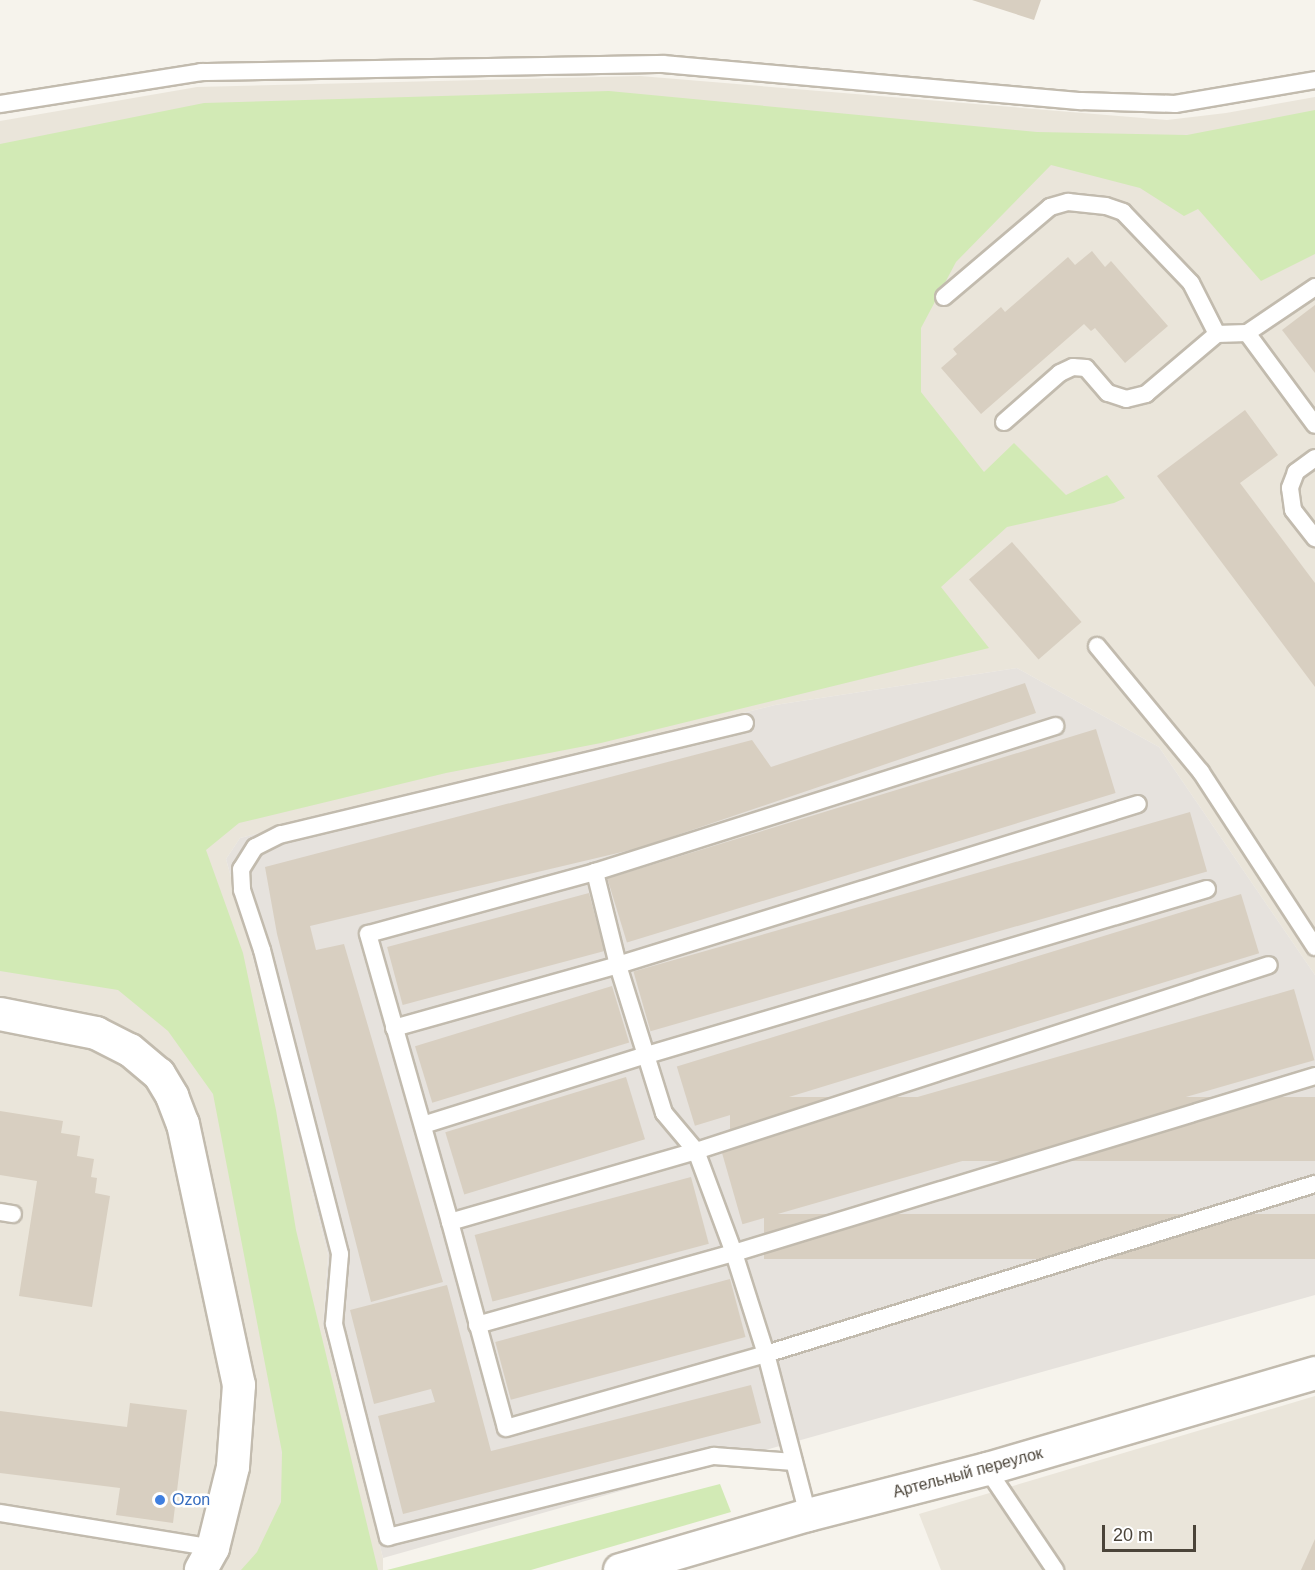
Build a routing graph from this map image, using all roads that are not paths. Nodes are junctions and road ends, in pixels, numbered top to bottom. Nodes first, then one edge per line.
1 (1315, 80) edge
2 (0, 104) edge
3 (1315, 287) edge
4 (944, 297) dead end
5 (1247, 333) junction
6 (1217, 334) junction
7 (1004, 422) dead end
8 (1315, 425) edge
9 (1315, 458) edge
10 (1315, 538) edge
11 (1097, 646) dead end
12 (745, 723) dead end
13 (1055, 726) dead end
14 (1138, 804) dead end
15 (595, 872) junction
16 (1207, 889) dead end
17 (1315, 948) edge
18 (618, 964) junction
19 (1269, 965) dead end
20 (0, 1014) edge
21 (394, 1028) junction
22 (647, 1055) junction
23 (1315, 1076) edge
24 (423, 1125) junction
25 (696, 1151) junction
26 (1315, 1184) edge
27 (450, 1222) junction
28 (734, 1253) junction
29 (477, 1325) junction
30 (766, 1354) junction
31 (1315, 1372) edge
32 (794, 1462) junction
33 (987, 1469) junction
34 (0, 1513) edge
35 (808, 1515) junction
36 (207, 1559) edge
37 (621, 1570) edge
38 (1055, 1570) edge

1 - 2 lane
3 - 5 lane
4 - 6 lane
5 - 6 lane
5 - 8 lane
6 - 7 lane
9 - 10 lane
11 - 17 lane
12 - 32 lane
13 - 15 lane
14 - 18 lane
15 - 18 lane
15 - 21 lane
16 - 22 lane
18 - 21 lane
18 - 22 lane
19 - 25 lane
20 - 36 street
21 - 24 lane
22 - 24 lane
22 - 25 lane
23 - 28 lane
24 - 27 lane
25 - 27 lane
25 - 28 lane
26 - 30 lane
27 - 29 lane
28 - 29 lane
28 - 30 lane
29 - 30 lane
30 - 32 lane
31 - 33 street, Артельный переулок
32 - 35 lane
33 - 35 street, Артельный переулок
33 - 38 lane
34 - 36 lane
35 - 37 street, Артельный переулок

